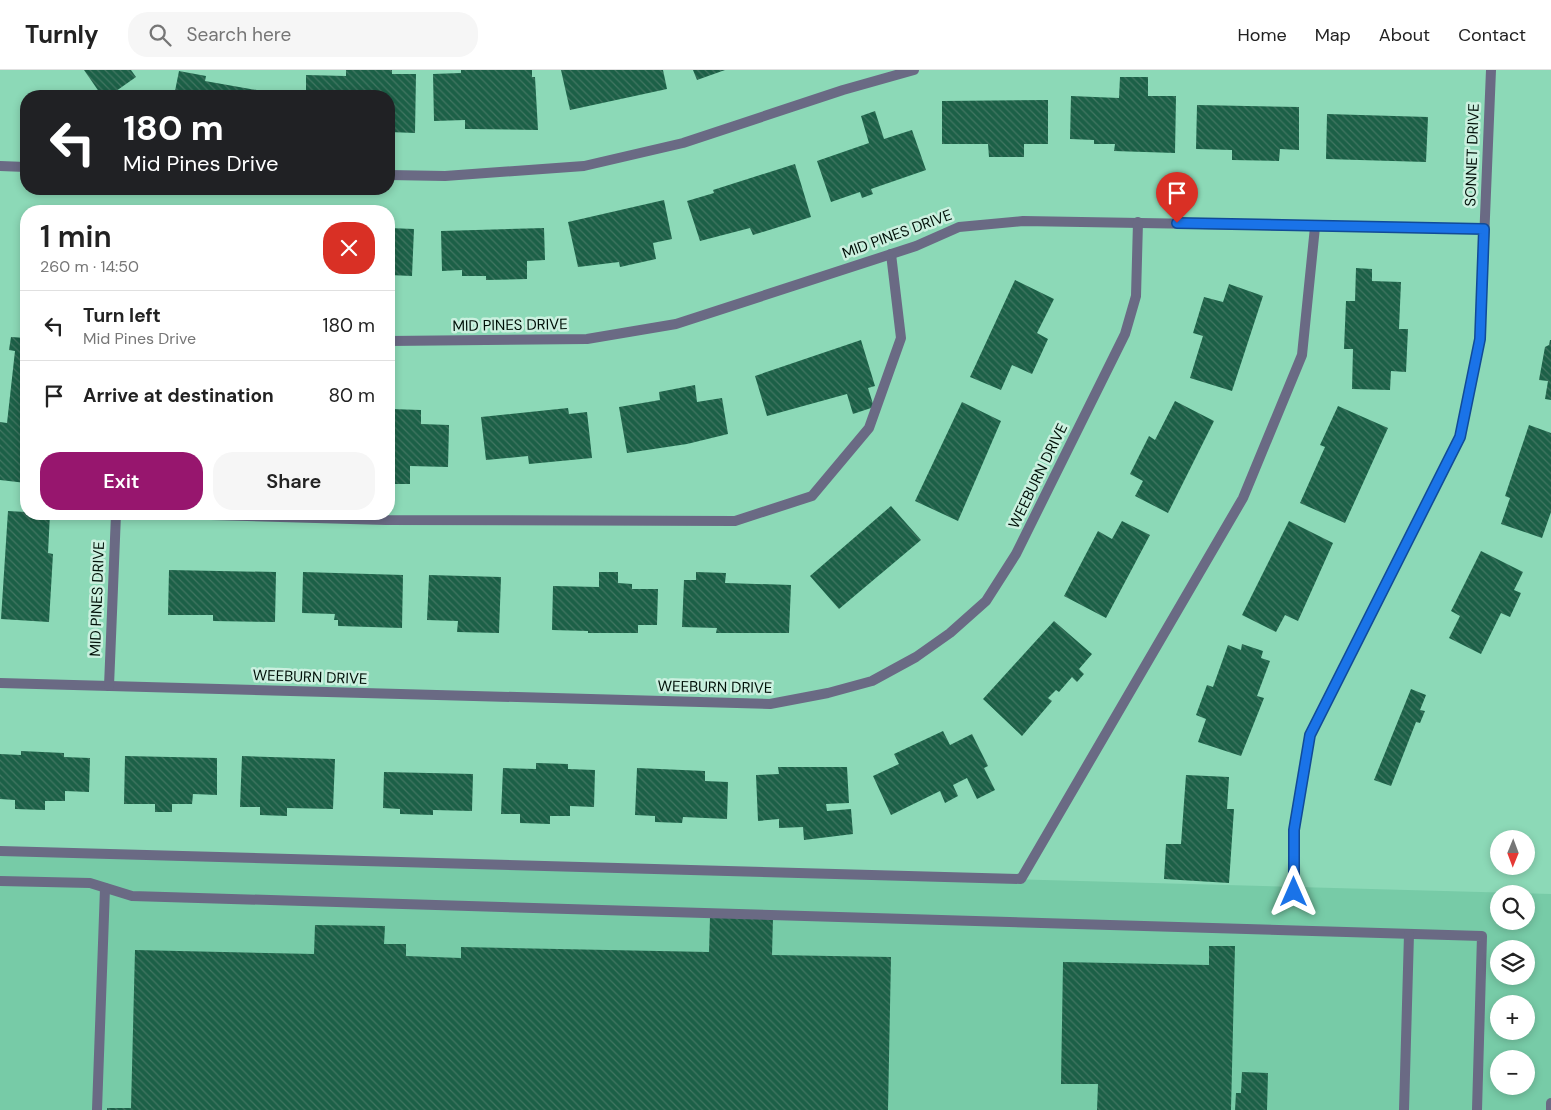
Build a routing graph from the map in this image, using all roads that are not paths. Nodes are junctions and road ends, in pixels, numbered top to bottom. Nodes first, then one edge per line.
1 (914, 70) edge
2 (1491, 70) edge
3 (0, 166) edge
4 (20, 167) edge
5 (395, 174) edge
6 (1138, 222) junction
7 (1315, 227) junction
8 (1484, 229) junction
9 (891, 254) junction
10 (395, 341) edge
11 (116, 520) edge
12 (386, 520) edge
13 (0, 683) edge
14 (109, 686) junction
15 (0, 851) edge
16 (0, 881) edge
17 (105, 888) junction
18 (1294, 892) dead end
19 (1409, 934) junction
20 (1551, 1103) edge
21 (97, 1110) edge
22 (1404, 1110) edge
23 (1477, 1110) edge
24 (1551, 1110) edge

1 - 5 street
2 - 8 street, SONNET DRIVE
3 - 4 street
6 - 7 street, MID PINES DRIVE
6 - 9 street, MID PINES DRIVE
6 - 14 street, WEEBURN DRIVE
7 - 8 street, MID PINES DRIVE
7 - 15 street
8 - 18 street, SONNET DRIVE
9 - 10 street, MID PINES DRIVE
9 - 12 street
11 - 14 street, MID PINES DRIVE
13 - 14 street, WEEBURN DRIVE
16 - 17 street
17 - 19 street
17 - 21 street
19 - 22 street
19 - 23 street
20 - 24 street

